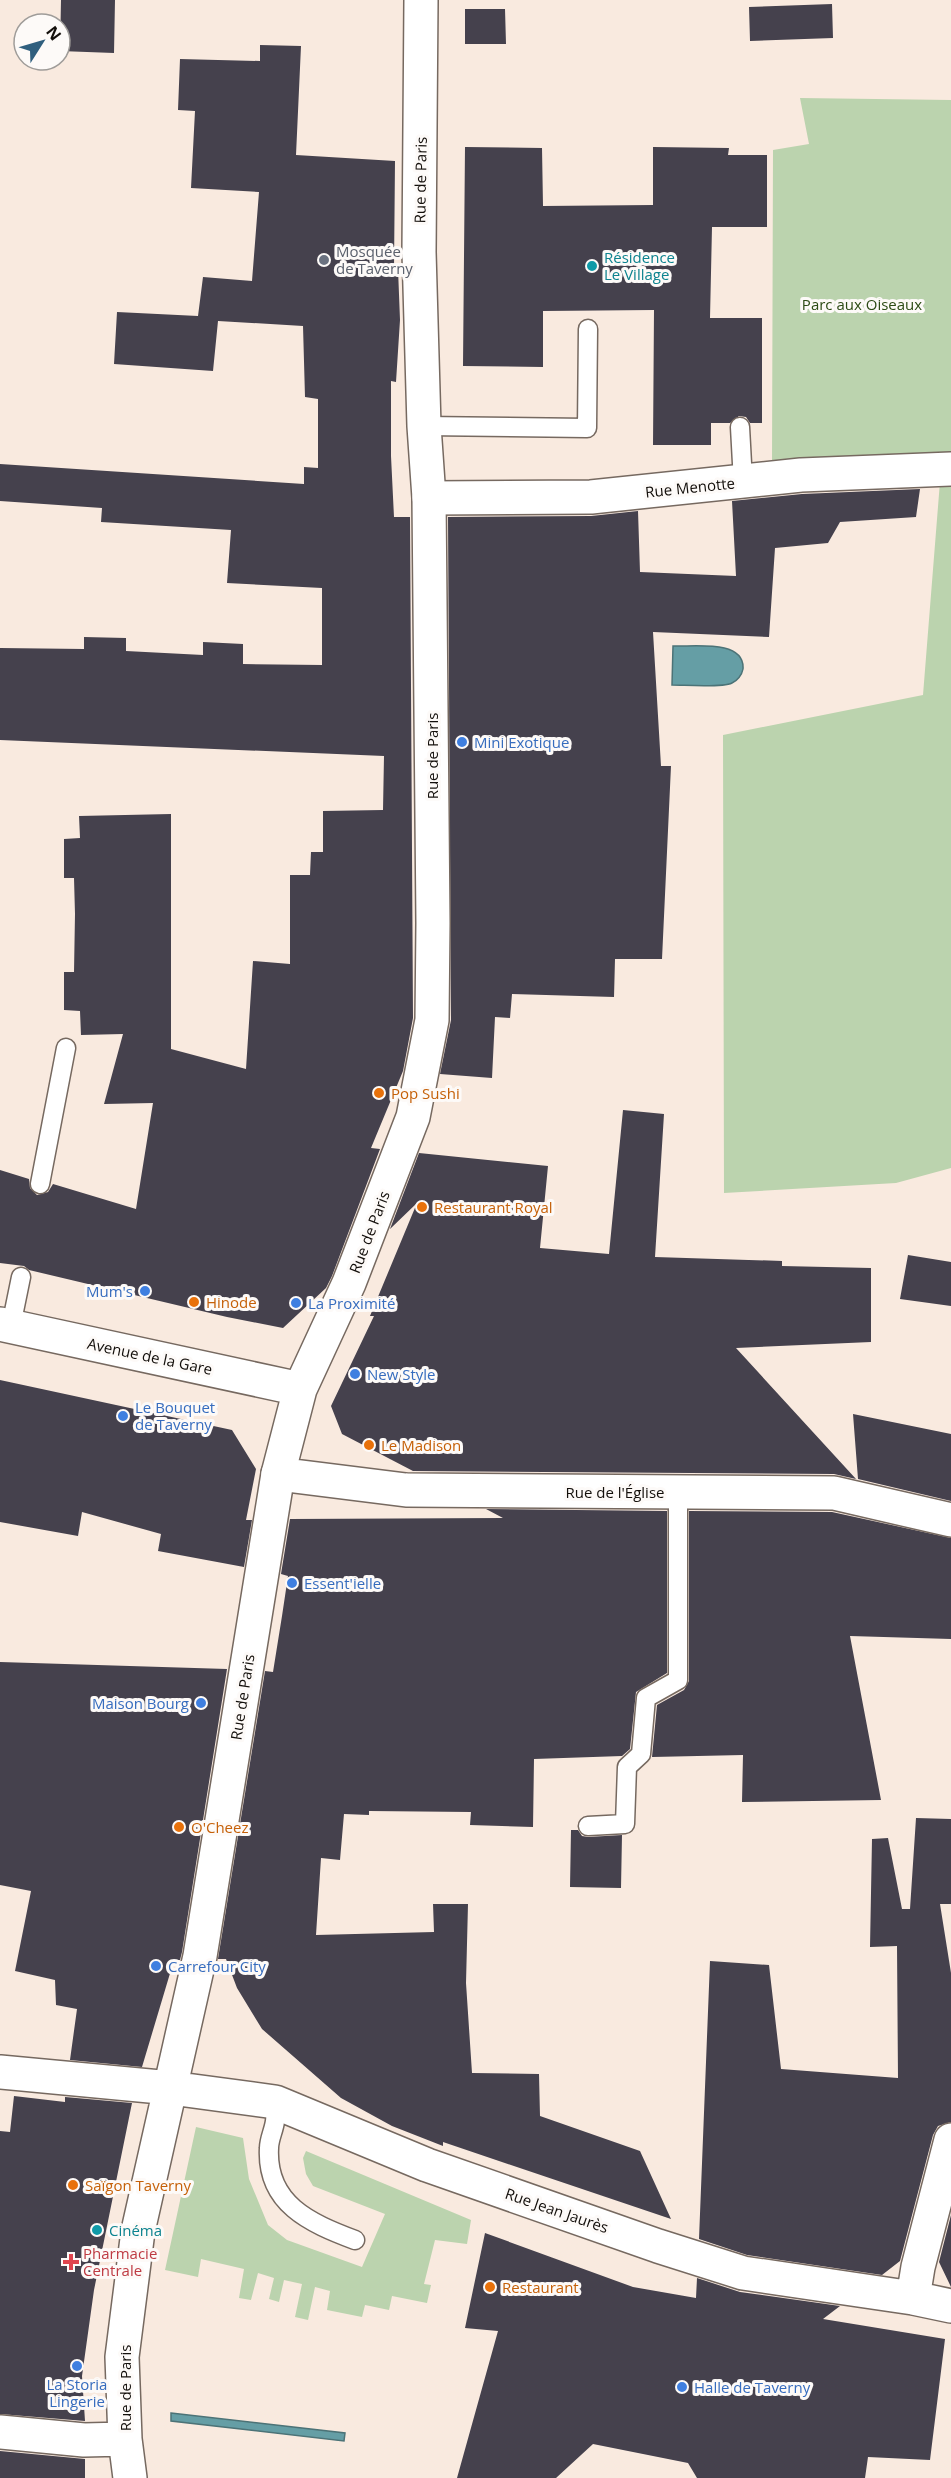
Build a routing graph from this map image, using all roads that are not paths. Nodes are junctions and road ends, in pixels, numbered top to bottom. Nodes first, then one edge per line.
1 (421, 0) edge
2 (588, 329) dead end
3 (424, 426) junction
4 (740, 427) dead end
5 (951, 469) edge
6 (743, 482) junction
7 (429, 498) junction
8 (66, 1048) dead end
9 (40, 1184) dead end
10 (21, 1277) dead end
11 (6, 1325) edge
12 (300, 1389) junction
13 (278, 1474) junction
14 (678, 1492) junction
15 (951, 1520) edge
16 (588, 1826) dead end
17 (0, 2072) edge
18 (171, 2088) junction
19 (275, 2103) junction
20 (951, 2140) edge
21 (355, 2240) dead end
22 (913, 2298) junction
23 (951, 2306) edge
24 (0, 2432) edge
25 (125, 2439) junction
26 (130, 2478) edge

1 - 3 street, Rue de Paris
2 - 3 lane
3 - 7 street, Rue de Paris
4 - 6 lane
5 - 6 street, Rue Menotte
6 - 7 street, Rue Menotte
7 - 12 street, Rue de Paris
8 - 9 lane
10 - 11 lane
11 - 12 street, Avenue de la Gare
12 - 13 street, Rue de Paris
13 - 14 street, Rue de l'Église
13 - 18 street, Rue de Paris
14 - 15 street, Rue de l'Église
14 - 16 lane
17 - 18 street, Rue Jean Jaurès
18 - 19 street, Rue Jean Jaurès
18 - 25 street, Rue de Paris
19 - 21 lane
19 - 22 street, Rue Jean Jaurès
20 - 22 street
22 - 23 street, Rue Jean Jaurès
24 - 25 street
25 - 26 street, Rue de Paris

